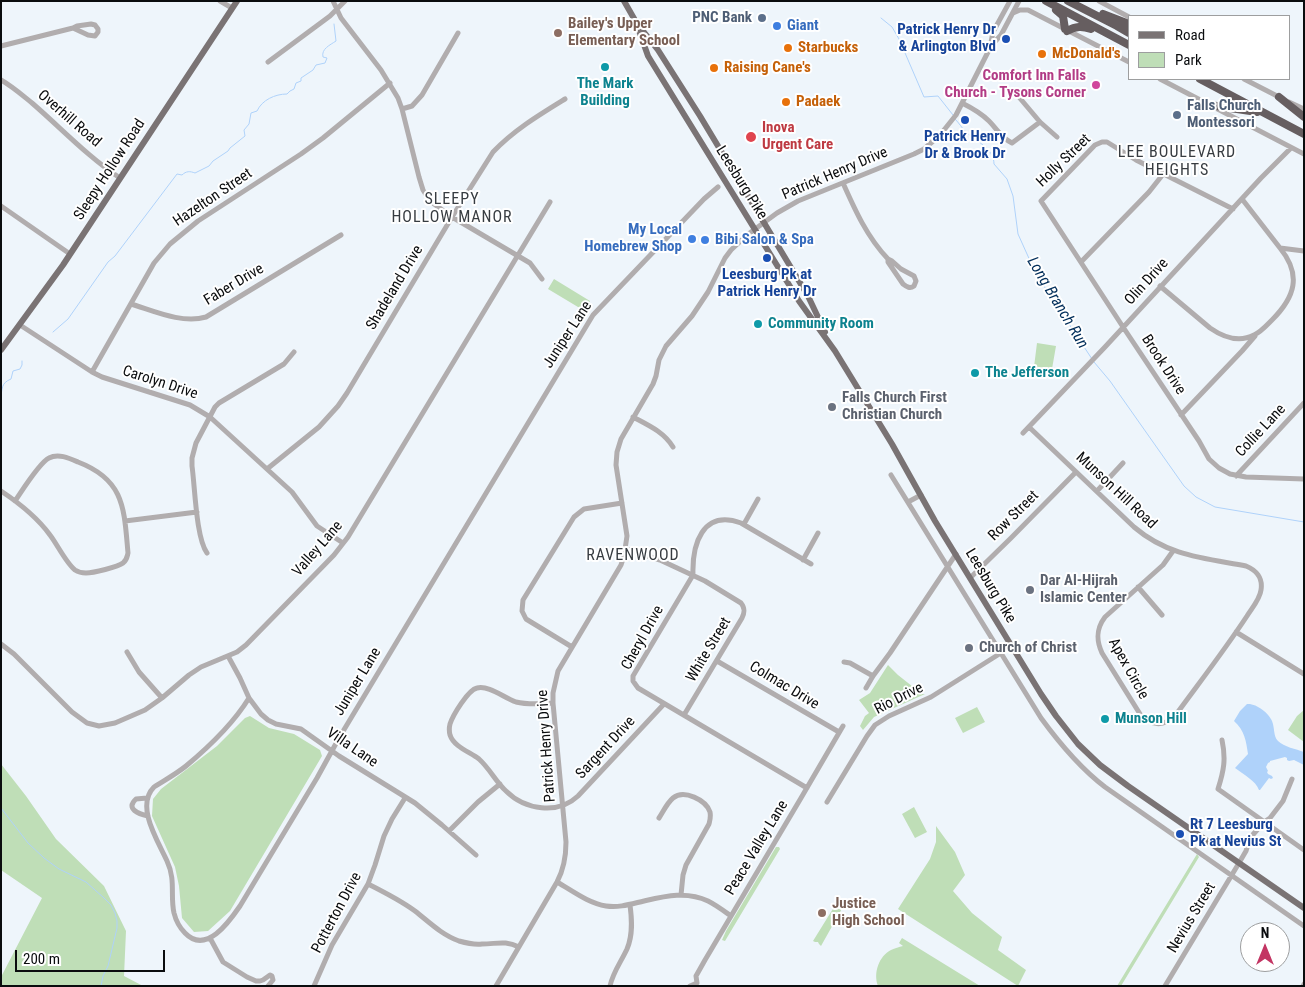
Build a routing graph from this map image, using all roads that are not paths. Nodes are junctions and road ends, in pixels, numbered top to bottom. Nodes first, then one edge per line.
1 (220, 1) edge
2 (237, 1) edge
3 (333, 1) edge
4 (344, 1) edge
5 (624, 1) edge
6 (1004, 1) edge
7 (1010, 1) edge
8 (1019, 1) edge
9 (1045, 1) edge
10 (1068, 1) edge
11 (1099, 1) edge
12 (232, 8) junction
13 (1080, 8) junction
14 (336, 10) junction
15 (1004, 12) junction
16 (1013, 13) junction
17 (1128, 16) edge
18 (636, 22) junction
19 (1128, 24) edge
20 (73, 28) dead end
21 (1066, 30) junction
22 (1128, 32) edge
23 (458, 33) dead end
24 (1109, 35) junction
25 (1128, 44) edge
26 (1, 46) edge
27 (990, 48) junction
28 (1128, 61) edge
29 (268, 62) dead end
30 (1, 80) edge
31 (1162, 80) edge
32 (1202, 80) edge
33 (1246, 80) edge
34 (390, 83) junction
35 (1013, 90) dead end
36 (1278, 97) junction
37 (564, 99) dead end
38 (962, 103) junction
39 (1210, 105) junction
40 (402, 109) junction
41 (1304, 110) edge
42 (1266, 114) junction
43 (1304, 117) edge
44 (1040, 122) junction
45 (1304, 134) edge
46 (1057, 137) dead end
47 (1291, 148) junction
48 (1304, 154) edge
49 (1164, 173) junction
50 (120, 178) junction
51 (843, 183) junction
52 (718, 188) dead end
53 (1242, 199) junction
54 (1041, 201) joint
55 (550, 202) dead end
56 (1, 206) edge
57 (1233, 209) junction
58 (452, 217) junction
59 (764, 223) junction
60 (755, 229) junction
61 (342, 234) dead end
62 (1280, 248) junction
63 (1304, 250) edge
64 (70, 254) junction
65 (517, 255) junction
66 (888, 259) junction
67 (1081, 262) junction
68 (542, 279) dead end
69 (1160, 286) junction
70 (131, 304) junction
71 (20, 325) junction
72 (1123, 327) junction
73 (1255, 335) junction
74 (1, 350) edge
75 (835, 351) junction
76 (294, 352) dead end
77 (92, 372) junction
78 (1304, 403) edge
79 (1180, 415) junction
80 (210, 417) junction
81 (633, 417) junction
82 (1029, 427) junction
83 (1023, 433) dead end
84 (672, 447) dead end
85 (1123, 464) dead end
86 (267, 469) junction
87 (1076, 472) junction
88 (891, 474) dead end
89 (1236, 476) junction
90 (1304, 479) edge
91 (1, 491) edge
92 (1097, 491) junction
93 (921, 495) junction
94 (758, 499) dead end
95 (15, 500) junction
96 (622, 502) junction
97 (908, 502) junction
98 (197, 512) junction
99 (125, 521) junction
100 (744, 524) junction
101 (818, 533) dead end
102 (343, 543) junction
103 (626, 549) junction
104 (1173, 551) junction
105 (207, 553) dead end
106 (956, 554) junction
107 (803, 560) junction
108 (811, 564) dead end
109 (948, 566) junction
110 (693, 575) junction
111 (970, 578) junction
112 (1138, 587) junction
113 (1162, 615) dead end
114 (1236, 632) junction
115 (1, 644) edge
116 (1012, 646) junction
117 (572, 647) junction
118 (127, 652) dead end
119 (1001, 653) junction
120 (228, 656) junction
121 (716, 661) junction
122 (844, 662) dead end
123 (1304, 674) edge
124 (873, 676) junction
125 (866, 688) dead end
126 (162, 698) junction
127 (249, 698) junction
128 (554, 703) junction
129 (664, 704) junction
130 (684, 715) junction
131 (842, 726) dead end
132 (839, 732) junction
133 (1222, 740) dead end
134 (332, 750) junction
135 (1292, 779) dead end
136 (500, 784) junction
137 (808, 788) junction
138 (147, 798) junction
139 (405, 798) junction
140 (827, 802) dead end
141 (563, 806) junction
142 (148, 816) junction
143 (659, 818) dead end
144 (1264, 822) junction
145 (449, 831) junction
146 (1304, 850) edge
147 (476, 855) dead end
148 (1239, 863) junction
149 (1232, 875) junction
150 (558, 882) junction
151 (368, 884) junction
152 (681, 895) junction
153 (630, 905) junction
154 (1304, 908) edge
155 (731, 916) junction
156 (1304, 926) edge
157 (210, 938) junction
158 (519, 947) junction
159 (256, 984) edge
160 (697, 984) edge
161 (268, 986) edge
162 (314, 986) edge
163 (496, 986) edge
164 (610, 986) edge
165 (690, 986) edge
166 (1165, 986) edge

1 - 12 street
2 - 12 main road, Sleepy Hollow Road
3 - 14 street
4 - 14 street
5 - 18 main road, Leesburg Pike
6 - 15 street
7 - 15 street, Patrick Henry Drive
8 - 16 street, Patrick Henry Drive
9 - 21 highway
9 - 24 highway
10 - 13 highway
11 - 17 street
12 - 50 main road, Sleepy Hollow Road
13 - 19 highway
13 - 22 highway
14 - 29 street
14 - 34 street
15 - 27 street, Patrick Henry Drive
16 - 21 street
16 - 27 street, Patrick Henry Drive
18 - 59 main road, Leesburg Pike
18 - 60 main road, Leesburg Pike
20 - 26 street
21 - 24 highway
21 - 28 street
23 - 40 street
24 - 25 highway
27 - 38 street, Patrick Henry Drive
30 - 50 street, Overhill Road
31 - 39 street
32 - 42 highway
33 - 36 street
34 - 40 street
34 - 70 street, Hazelton Street
35 - 44 street
36 - 41 street
36 - 43 highway
37 - 58 street, Shadeland Drive
38 - 44 street
38 - 51 street, Patrick Henry Drive
39 - 42 highway
39 - 47 street
40 - 58 street
42 - 45 highway
44 - 46 street
47 - 48 street
47 - 53 street, Olin Drive
49 - 54 street, Holly Street
49 - 57 street
49 - 67 street
50 - 64 main road, Sleepy Hollow Road
51 - 59 street, Patrick Henry Drive
51 - 66 street
52 - 134 street, Juniper Lane
53 - 57 street, Olin Drive
53 - 62 street
54 - 67 street, Brook Drive
55 - 65 street, Valley Lane
56 - 64 street
57 - 69 street, Olin Drive
58 - 65 street
58 - 86 street, Shadeland Drive
59 - 60 street, Patrick Henry Drive
59 - 75 main road, Leesburg Pike
60 - 75 main road, Leesburg Pike
60 - 81 street, Patrick Henry Drive
61 - 70 street, Faber Drive
62 - 63 street
62 - 73 street
64 - 71 main road, Sleepy Hollow Road
65 - 68 street
65 - 102 street, Valley Lane
66 - 66 street
67 - 72 street, Brook Drive
69 - 72 street, Olin Drive
69 - 73 street
70 - 77 street, Hazelton Street
71 - 74 main road, Sleepy Hollow Road
71 - 77 street, Carolyn Drive
72 - 79 street, Brook Drive
72 - 82 street, Olin Drive
73 - 79 street
75 - 93 main road, Leesburg Pike
76 - 80 street
77 - 80 street, Carolyn Drive
78 - 89 street, Collie Lane
79 - 89 street, Brook Drive
80 - 86 street, Carolyn Drive
80 - 98 street
81 - 84 street
81 - 96 street, Patrick Henry Drive
82 - 83 street, Olin Drive
82 - 87 street, Munson Hill Road
85 - 92 street
86 - 102 street, Carolyn Drive
87 - 92 street, Munson Hill Road
87 - 111 street, Row Street
88 - 97 street
89 - 90 street, Brook Drive
91 - 95 street
92 - 104 street, Munson Hill Road
93 - 97 street
93 - 106 main road, Leesburg Pike
94 - 100 street
95 - 99 street
95 - 99 street
96 - 103 street, Patrick Henry Drive
96 - 117 street
97 - 109 street
98 - 99 street
98 - 105 street
100 - 107 street, Cheryl Drive
100 - 110 street, Cheryl Drive
101 - 107 street
102 - 120 street, Valley Lane
103 - 110 street, White Street
103 - 117 street, Patrick Henry Drive
104 - 112 street, Apex Circle
104 - 114 street, Munson Hill Road
106 - 109 street
106 - 111 main road, Leesburg Pike
107 - 108 street, Cheryl Drive
109 - 119 street
109 - 124 street
110 - 121 street, White Street
110 - 129 street, Cheryl Drive
111 - 116 main road, Leesburg Pike
112 - 113 street
112 - 114 street, Apex Circle
114 - 123 street
115 - 126 street, Valley Lane
116 - 119 street, Rio Drive
116 - 148 main road, Leesburg Pike
117 - 128 street, Patrick Henry Drive
118 - 126 street
119 - 140 street, Rio Drive
119 - 149 street
120 - 126 street, Valley Lane
120 - 127 street, Villa Lane
121 - 130 street, White Street
121 - 132 street, Colmac Drive
122 - 124 street
124 - 125 street
127 - 134 street, Villa Lane
127 - 138 street
128 - 136 street
128 - 141 street, Patrick Henry Drive
129 - 130 street, Cheryl Drive
129 - 141 street, Sargent Drive
130 - 137 street, Cheryl Drive
131 - 132 street, Peace Valley Lane
132 - 137 street, Peace Valley Lane
133 - 144 street
134 - 139 street, Villa Lane
134 - 157 street, Juniper Lane
135 - 144 street, Nevius Street
136 - 141 street
136 - 145 street
137 - 155 street, Peace Valley Lane
138 - 142 street
138 - 142 street
139 - 145 street, Villa Lane
139 - 151 street, Potterton Drive
141 - 150 street, Patrick Henry Drive
142 - 157 street
143 - 152 street
144 - 146 street
144 - 148 street, Nevius Street
145 - 147 street, Villa Lane
148 - 149 street, Nevius Street
148 - 154 main road, Leesburg Pike
149 - 156 street
149 - 166 street, Nevius Street
150 - 153 street
150 - 158 street, Patrick Henry Drive
151 - 158 street
151 - 162 street, Potterton Drive
152 - 153 street
152 - 155 street
153 - 164 street
155 - 160 street, Peace Valley Lane
157 - 159 street
158 - 163 street, Patrick Henry Drive
159 - 161 street
160 - 165 street, Peace Valley Lane

